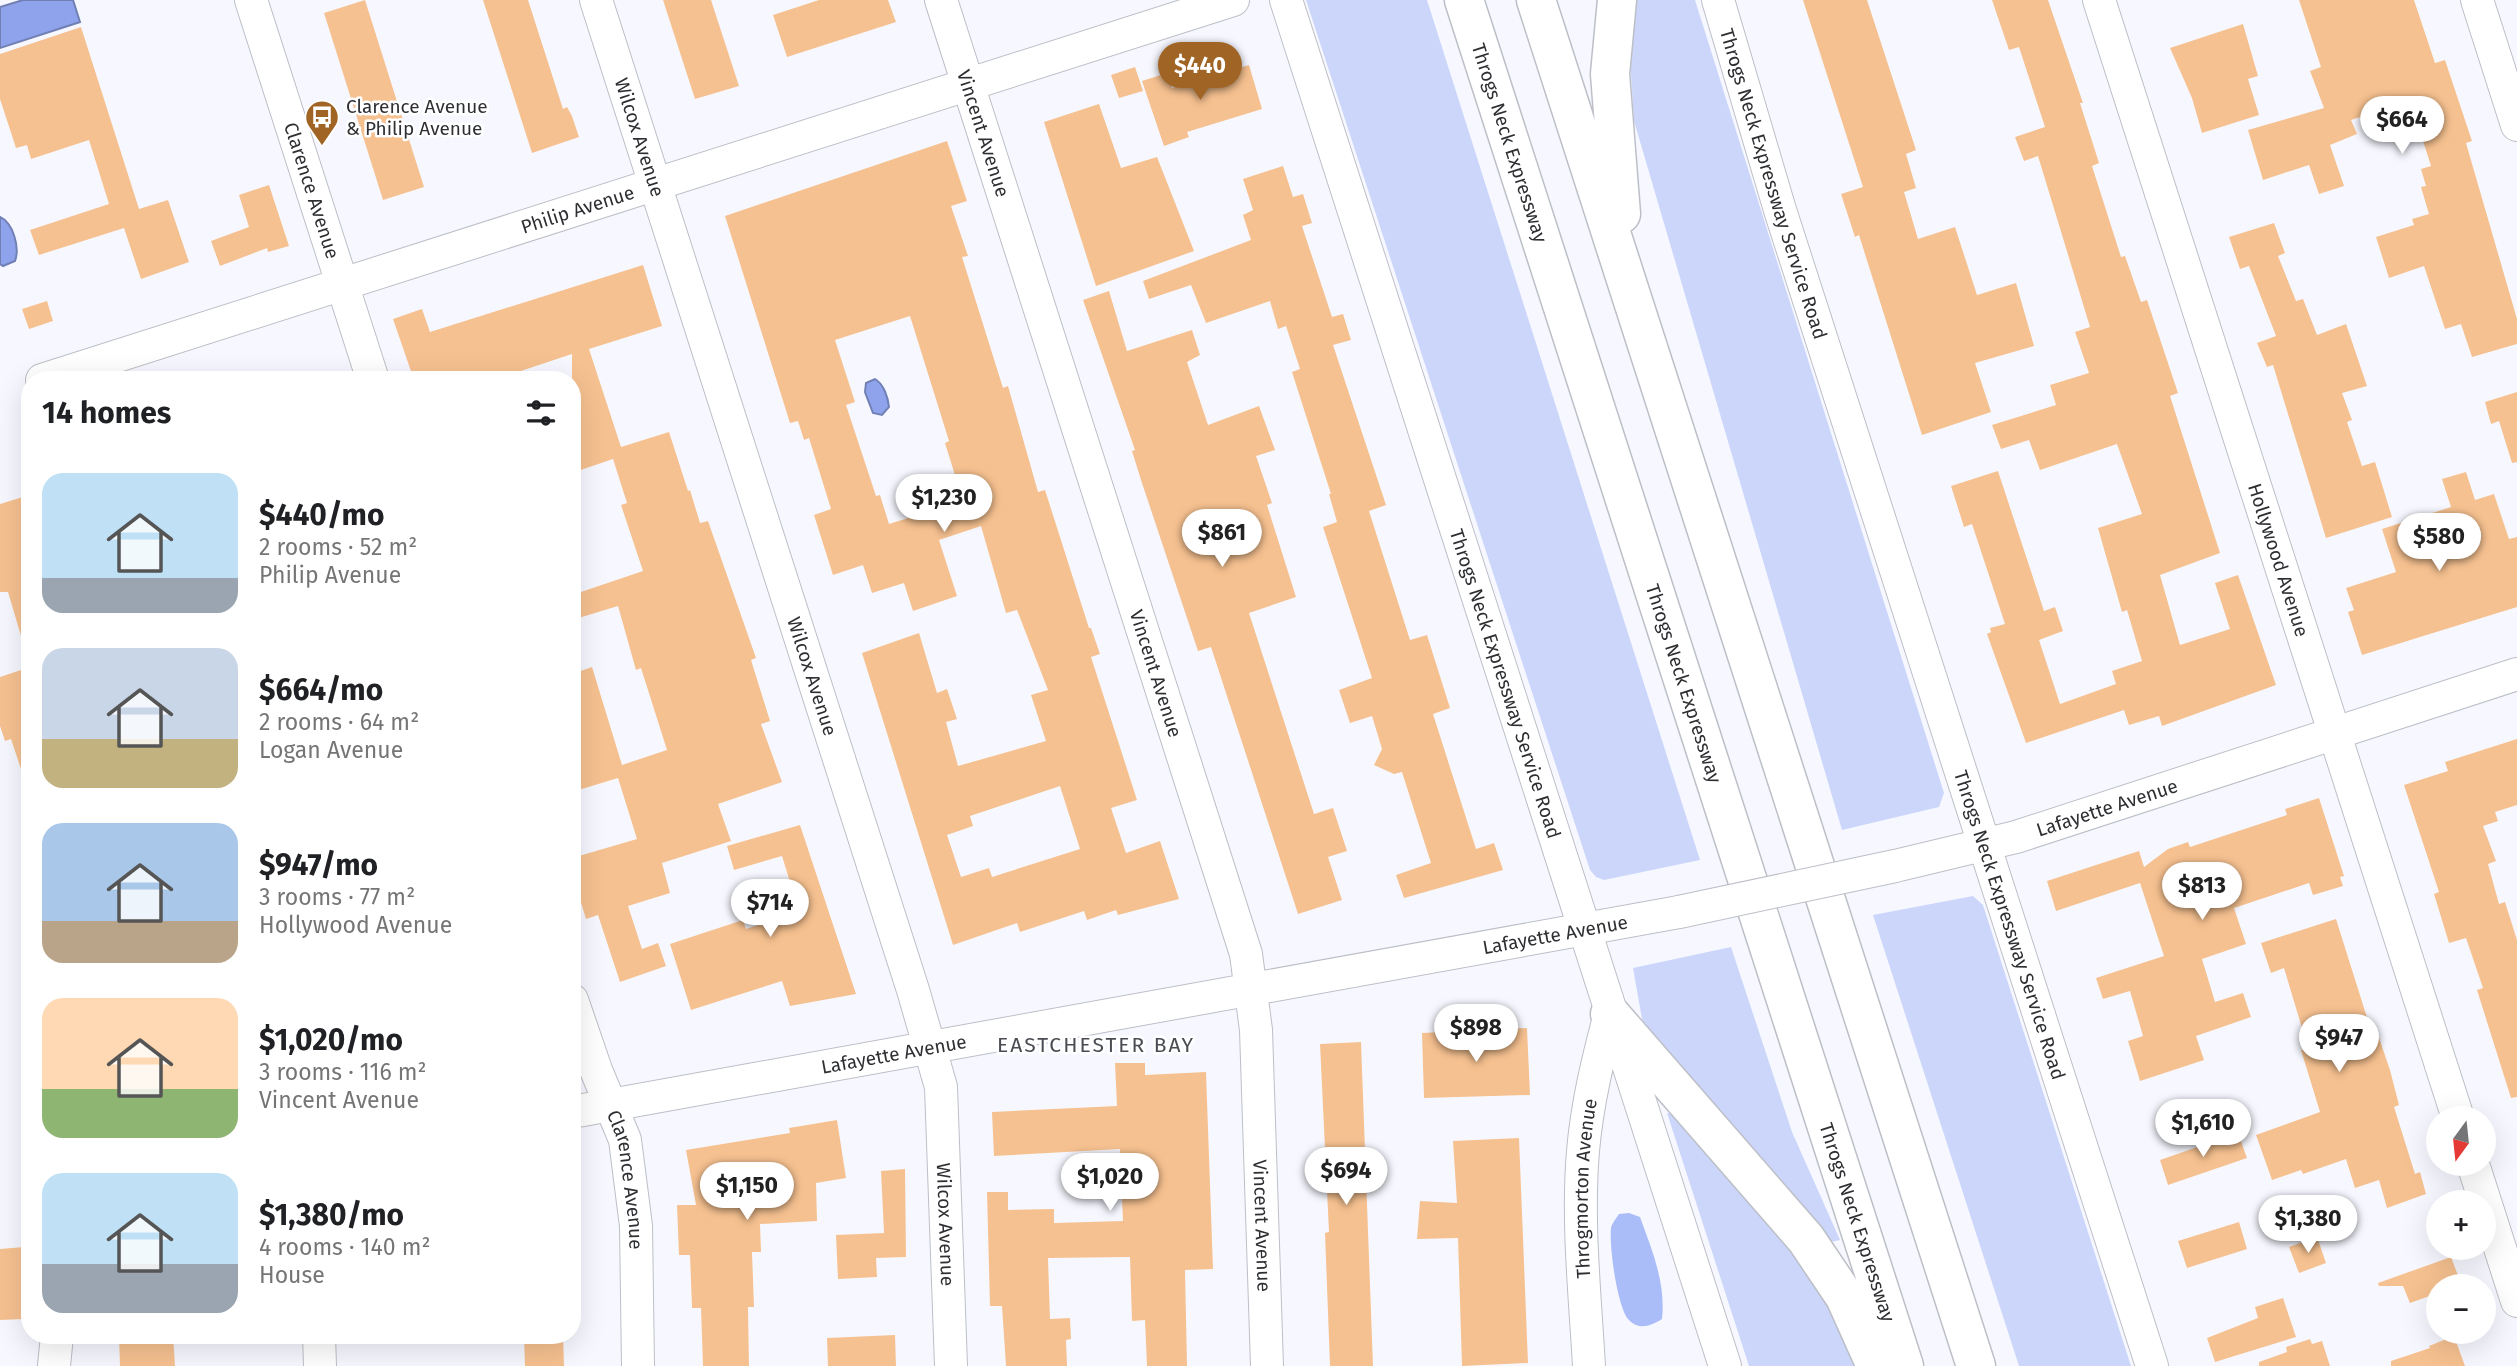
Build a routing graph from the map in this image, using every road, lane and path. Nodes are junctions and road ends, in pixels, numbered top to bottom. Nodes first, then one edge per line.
1 (251, 0) edge
2 (596, 0) edge
3 (941, 0) edge
4 (1233, 0) edge
5 (1286, 0) edge
6 (1464, 0) edge
7 (1536, 0) edge
8 (1617, 0) edge
9 (1718, 0) edge
10 (2099, 0) edge
11 (2477, 0) edge
12 (968, 85) junction
13 (2517, 125) edge
14 (655, 184) junction
15 (1627, 282) junction
16 (342, 284) junction
17 (70, 371) edge
18 (370, 371) edge
19 (2517, 674) edge
20 (2334, 734) junction
21 (1985, 846) junction
22 (1583, 931) junction
23 (1251, 991) junction
24 (1610, 1014) junction
25 (581, 1025) edge
26 (930, 1048) junction
27 (610, 1105) junction
28 (2454, 1106) edge
29 (581, 1110) edge
30 (2477, 1176) edge
31 (2517, 1301) edge
32 (56, 1344) edge
33 (319, 1344) edge
34 (54, 1366) edge
35 (320, 1366) edge
36 (638, 1366) edge
37 (951, 1366) edge
38 (1267, 1366) edge
39 (1589, 1366) edge
40 (1725, 1366) edge
41 (1876, 1366) edge
42 (1904, 1366) edge
43 (1976, 1366) edge
44 (2152, 1366) edge

1 - 16 street, Clarence Avenue
2 - 14 street, Wilcox Avenue
3 - 12 street, Vincent Avenue
4 - 12 street, Philip Avenue
5 - 22 street, Throgs Neck Expressway Service Road
6 - 42 highway, Throgs Neck Expressway
7 - 15 highway
8 - 15 highway
9 - 21 street, Throgs Neck Expressway Service Road
10 - 20 street, Hollywood Avenue
11 - 13 street
12 - 14 street, Philip Avenue
12 - 23 street, Vincent Avenue
14 - 16 street, Philip Avenue
14 - 26 street, Wilcox Avenue
15 - 43 highway
16 - 17 street, Philip Avenue
16 - 18 street, Clarence Avenue
19 - 20 street, Lafayette Avenue
20 - 21 street, Lafayette Avenue
20 - 28 street, Hollywood Avenue
21 - 22 street, Lafayette Avenue, bridge
21 - 44 street, Throgs Neck Expressway Service Road
22 - 23 street, Lafayette Avenue
22 - 24 street, Throgs Neck Expressway Service Road
23 - 26 street, Lafayette Avenue
23 - 38 street, Vincent Avenue
24 - 39 street, Throgmorton Avenue
24 - 40 street, Throgs Neck Expressway Service Road
24 - 41 highway
25 - 27 street, Clarence Avenue
26 - 27 street, Lafayette Avenue
26 - 37 street, Wilcox Avenue
27 - 29 street, Lafayette Avenue
27 - 36 street, Clarence Avenue
30 - 31 street
32 - 34 street
33 - 35 street

